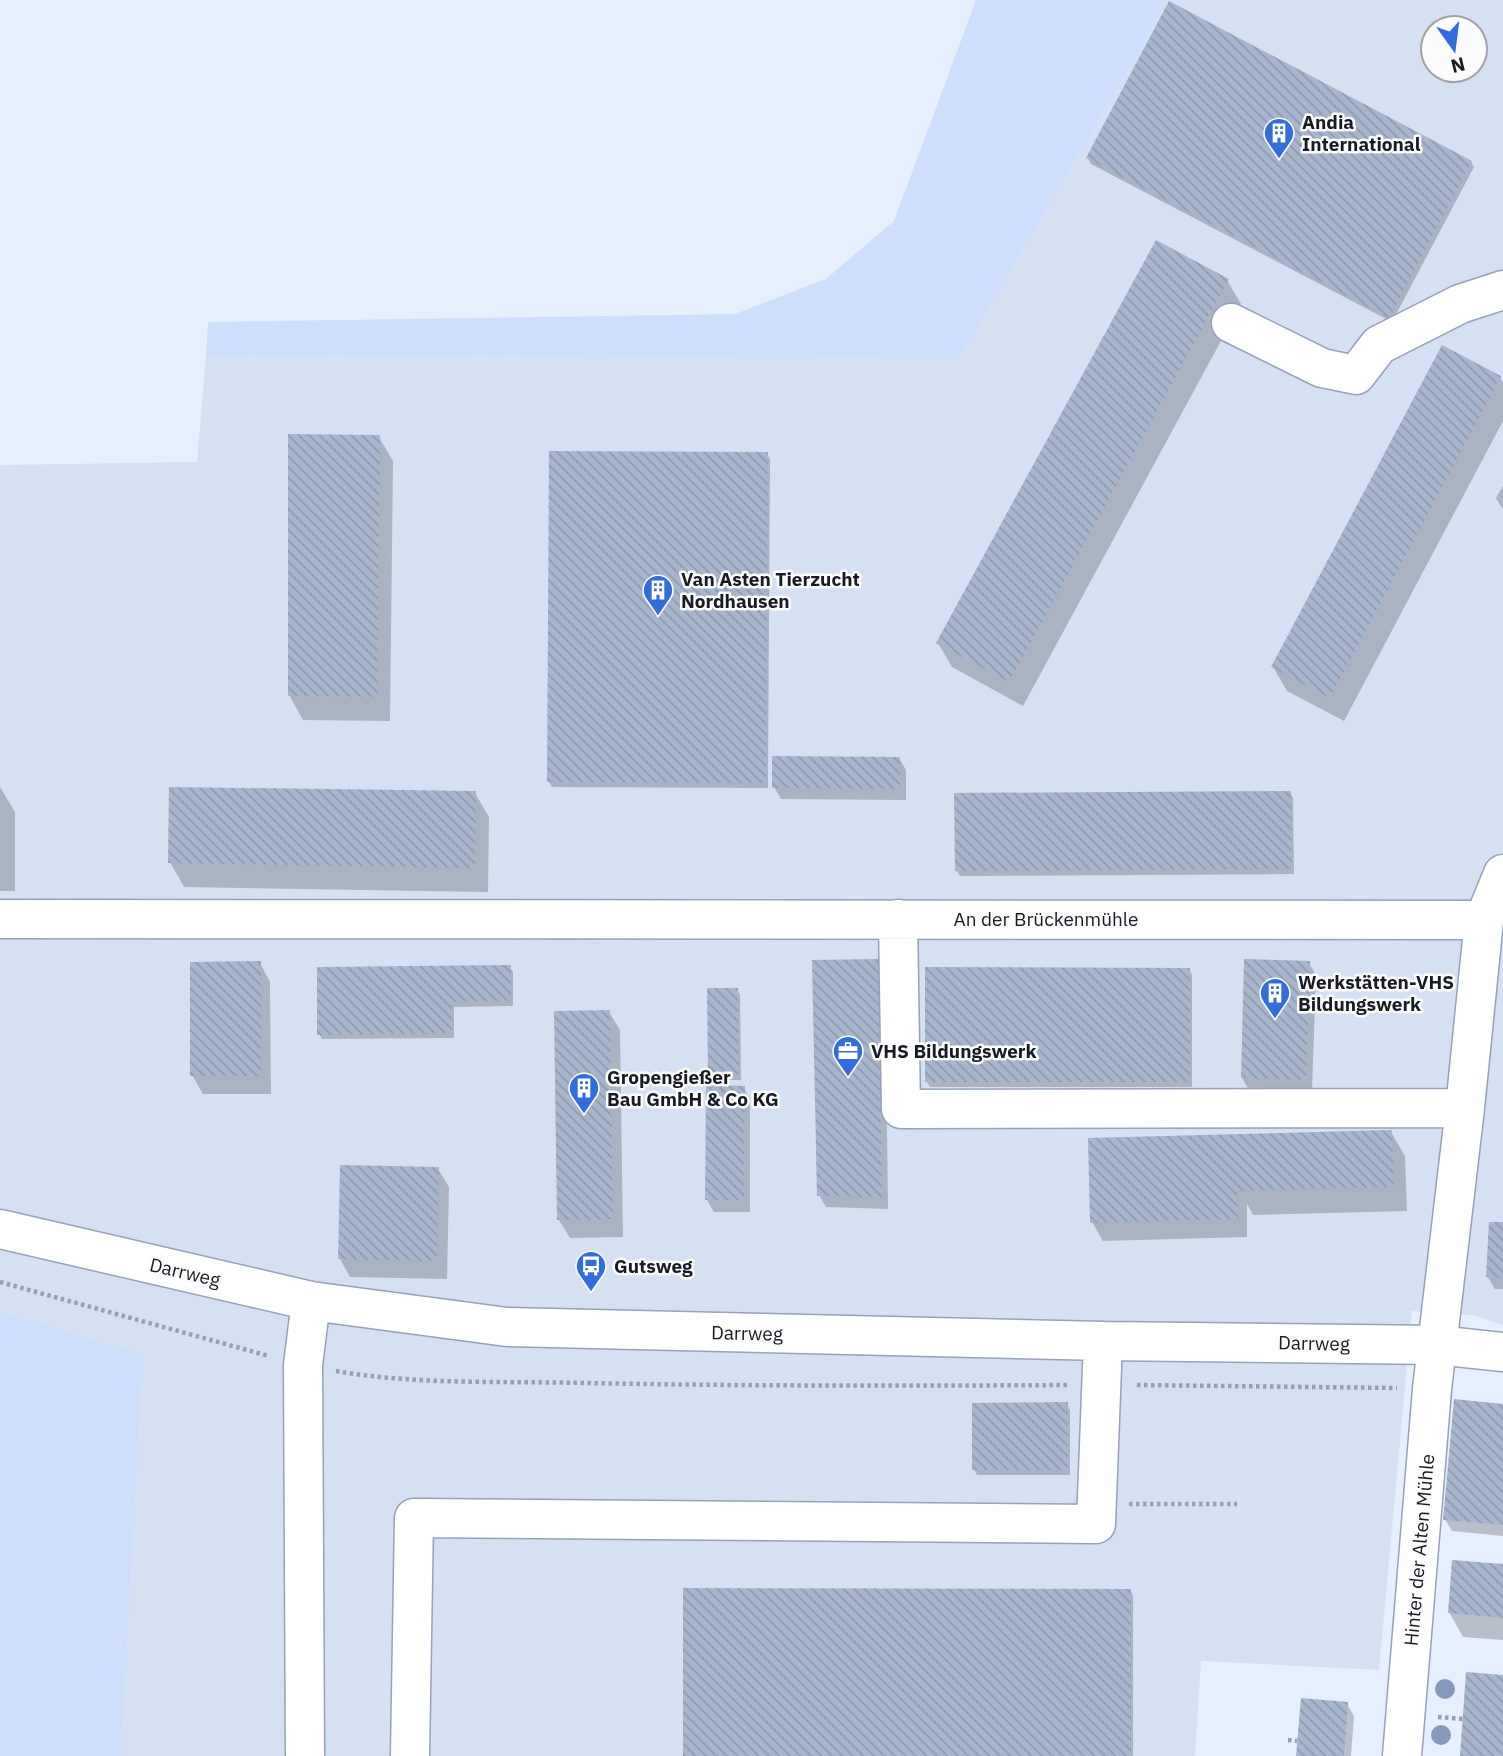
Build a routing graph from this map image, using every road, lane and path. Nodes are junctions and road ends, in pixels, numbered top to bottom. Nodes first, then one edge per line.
1 (1503, 290) edge
2 (1231, 323) dead end
3 (1503, 874) edge
4 (0, 919) edge
5 (898, 919) junction
6 (1484, 919) junction
7 (1465, 1108) junction
8 (0, 1229) edge
9 (0, 1282) edge
10 (311, 1301) junction
11 (1103, 1340) junction
12 (1437, 1345) junction
13 (1503, 1352) edge
14 (303, 1365) junction
15 (1101, 1385) junction
16 (1432, 1389) junction
17 (1096, 1504) junction
18 (1237, 1504) dead end
19 (1288, 1740) dead end
20 (1297, 1741) dead end
21 (305, 1756) edge
22 (410, 1756) edge
23 (1402, 1756) edge

1 - 2 street
3 - 6 street
4 - 5 street, An der Brückenmühle
5 - 6 street, An der Brückenmühle
5 - 7 street
6 - 7 street
7 - 12 street
8 - 10 street, Darrweg
9 - 14 path
10 - 11 street, Darrweg
10 - 14 street
11 - 12 street, Darrweg
11 - 15 street
12 - 13 street, Darrweg
12 - 16 street, Hinter der Alten Mühle
14 - 15 path
14 - 21 street
15 - 16 path
15 - 17 street
16 - 23 street, Hinter der Alten Mühle
17 - 18 path
17 - 22 street
19 - 20 path

